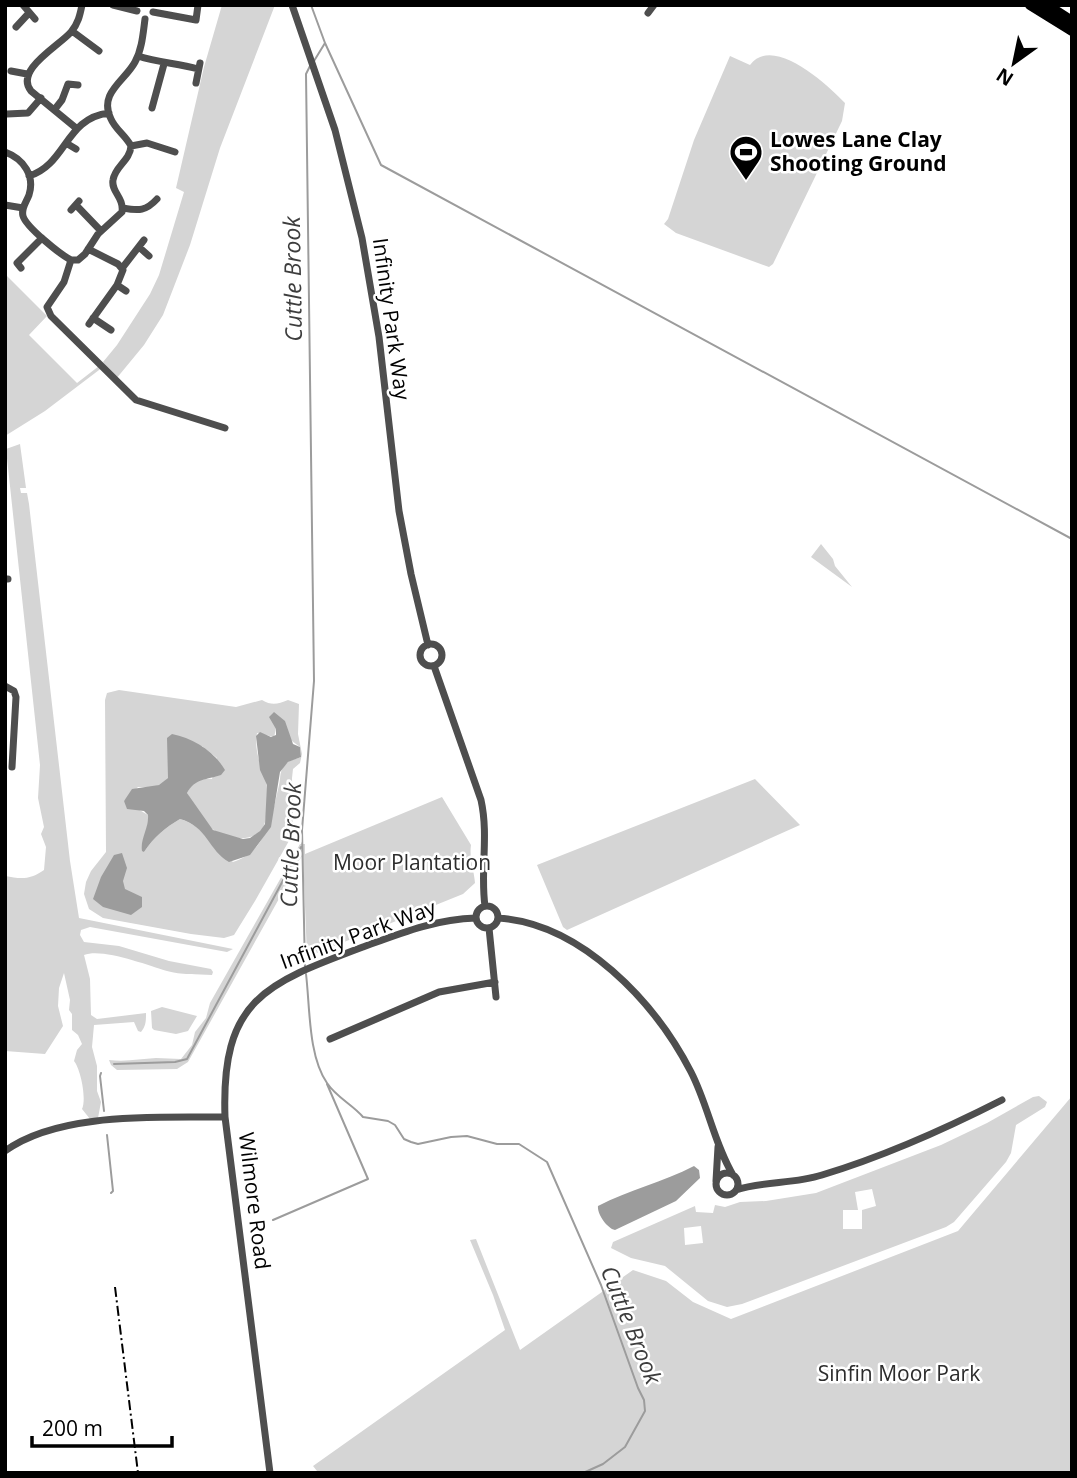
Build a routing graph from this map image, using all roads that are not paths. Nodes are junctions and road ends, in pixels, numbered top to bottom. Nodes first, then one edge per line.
1 (23, 5) edge
2 (82, 5) edge
3 (113, 5) edge
4 (198, 5) edge
5 (292, 5) edge
6 (654, 5) edge
7 (1030, 5) edge
8 (1047, 5) edge
9 (139, 8) edge
10 (152, 9) edge
11 (648, 13) dead end
12 (145, 19) junction
13 (1072, 21) edge
14 (16, 27) dead end
15 (72, 31) junction
16 (1072, 31) edge
17 (99, 51) dead end
18 (138, 56) junction
19 (164, 64) junction
20 (10, 71) dead end
21 (27, 74) junction
22 (196, 83) dead end
23 (78, 85) dead end
24 (41, 98) junction
25 (152, 108) dead end
26 (55, 110) junction
27 (109, 113) junction
28 (7, 114) dead end
29 (76, 128) junction
30 (66, 143) junction
31 (131, 146) junction
32 (76, 149) dead end
33 (5, 152) edge
34 (174, 152) dead end
35 (29, 176) junction
36 (5, 205) edge
37 (155, 205) dead end
38 (75, 206) dead end
39 (23, 208) junction
40 (123, 208) junction
41 (101, 231) junction
42 (42, 238) junction
43 (88, 249) junction
44 (149, 256) dead end
45 (71, 260) junction
46 (17, 263) dead end
47 (123, 267) junction
48 (117, 285) junction
49 (126, 291) dead end
50 (111, 330) dead end
51 (225, 428) dead end
52 (428, 645) junction
53 (434, 666) junction
54 (5, 686) edge
55 (14, 761) dead end
56 (485, 906) junction
57 (476, 918) junction
58 (498, 918) junction
59 (489, 928) junction
60 (495, 982) junction
61 (496, 997) dead end
62 (330, 1039) dead end
63 (1002, 1100) dead end
64 (225, 1117) junction
65 (719, 1143) junction
66 (5, 1151) edge
67 (734, 1176) junction
68 (716, 1181) junction
69 (755, 1186) junction
70 (736, 1190) junction
71 (270, 1473) edge

1 - 14 street
2 - 15 street
3 - 9 street
4 - 10 street
5 - 52 street, Infinity Park Way
6 - 11 street
7 - 16 highway
8 - 13 highway
9 - 12 street
10 - 12 street
12 - 18 street
15 - 17 street
15 - 21 street
18 - 19 street
18 - 27 street
19 - 22 street
19 - 25 street
20 - 21 street
21 - 24 street
23 - 26 street
24 - 26 street
24 - 28 street
26 - 29 street
27 - 29 street
27 - 31 street
29 - 30 street
30 - 32 street
30 - 35 street
31 - 34 street
31 - 40 street
33 - 35 street
35 - 39 street
36 - 39 street
37 - 40 street
38 - 41 street
39 - 42 street
40 - 41 street
41 - 43 street
42 - 45 street
42 - 46 street
43 - 45 street
43 - 47 street
44 - 47 street
45 - 51 street
47 - 48 street
48 - 49 street
48 - 50 street
52 - 53 street
52 - 53 street
53 - 56 street
54 - 55 street
56 - 57 street
56 - 58 street
57 - 59 street
57 - 64 street, Infinity Park Way
58 - 59 street
58 - 65 street
59 - 60 street
60 - 61 street
60 - 62 street
63 - 69 street
64 - 66 street, Wilmore Road
64 - 71 street, Wilmore Road
65 - 67 street
65 - 68 street
67 - 68 street
67 - 69 street
67 - 70 street
68 - 70 street
69 - 70 street

